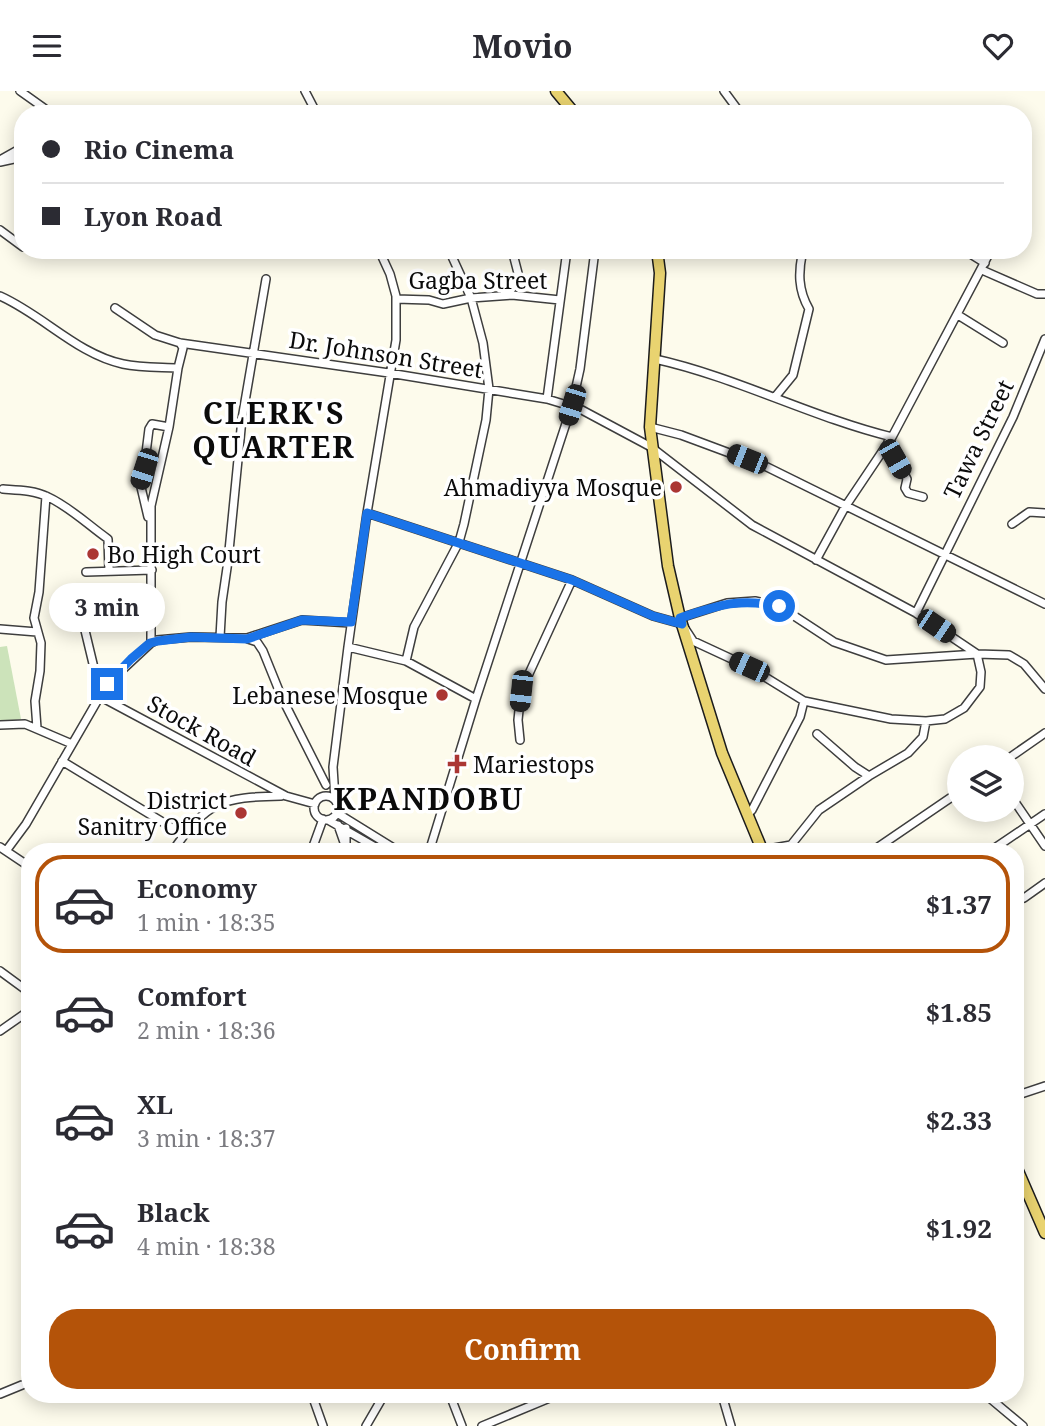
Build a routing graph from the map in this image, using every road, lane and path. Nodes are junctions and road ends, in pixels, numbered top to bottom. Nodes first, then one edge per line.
1 (20, 91) edge
2 (556, 91) edge
3 (33, 101) junction
4 (35, 105) edge
5 (37, 105) edge
6 (568, 105) edge
7 (383, 259) edge
8 (453, 259) edge
9 (514, 259) edge
10 (566, 259) edge
11 (594, 259) edge
12 (658, 259) edge
13 (801, 259) edge
14 (975, 259) edge
15 (987, 259) edge
16 (984, 267) junction
17 (266, 279) dead end
18 (1045, 294) edge
19 (0, 296) edge
20 (501, 296) junction
21 (471, 298) junction
22 (396, 299) junction
23 (560, 300) junction
24 (116, 308) dead end
25 (958, 315) junction
26 (1045, 339) edge
27 (180, 343) junction
28 (1003, 343) dead end
29 (254, 353) junction
30 (655, 359) junction
31 (178, 368) junction
32 (389, 373) junction
33 (488, 390) junction
34 (775, 397) junction
35 (547, 399) junction
36 (572, 405) junction
37 (169, 427) junction
38 (650, 427) junction
39 (890, 440) junction
40 (651, 446) junction
41 (3, 489) dead end
42 (46, 496) junction
43 (923, 497) dead end
44 (845, 507) junction
45 (367, 513) junction
46 (1045, 513) edge
47 (1012, 524) dead end
48 (152, 527) junction
49 (458, 542) junction
50 (942, 555) junction
51 (816, 560) junction
52 (521, 564) junction
53 (152, 570) junction
54 (109, 571) junction
55 (86, 572) dead end
56 (572, 580) junction
57 (76, 593) dead end
58 (1045, 604) edge
59 (916, 613) junction
60 (681, 621) junction
61 (351, 622) junction
62 (0, 629) edge
63 (37, 632) junction
64 (267, 633) junction
65 (220, 637) junction
66 (247, 639) junction
67 (150, 643) junction
68 (348, 647) junction
69 (263, 651) junction
70 (976, 654) junction
71 (406, 661) junction
72 (107, 684) junction
73 (1045, 689) edge
74 (101, 697) junction
75 (476, 699) junction
76 (804, 701) junction
77 (926, 721) junction
78 (0, 725) edge
79 (37, 728) junction
80 (1045, 733) edge
81 (817, 734) dead end
82 (520, 740) dead end
83 (72, 744) junction
84 (1024, 748) edge
85 (62, 761) junction
86 (333, 767) junction
87 (869, 776) junction
88 (326, 785) junction
89 (286, 796) junction
90 (322, 796) junction
91 (335, 799) junction
92 (947, 800) edge
93 (315, 804) junction
94 (1045, 814) edge
95 (340, 815) junction
96 (747, 815) junction
97 (1024, 815) edge
98 (325, 819) junction
99 (1030, 824) junction
100 (338, 825) junction
101 (346, 830) junction
102 (184, 835) junction
103 (178, 843) edge
104 (315, 843) edge
105 (344, 843) edge
106 (346, 843) edge
107 (368, 843) edge
108 (385, 843) edge
109 (432, 843) edge
110 (759, 843) edge
111 (793, 843) edge
112 (884, 843) edge
113 (1002, 843) edge
114 (1045, 846) edge
115 (3, 849) edge
116 (21, 861) edge
117 (1045, 883) edge
118 (1024, 898) edge
119 (0, 971) edge
120 (21, 986) edge
121 (21, 1016) edge
122 (0, 1031) edge
123 (1045, 1086) edge
124 (1024, 1093) edge
125 (1024, 1185) edge
126 (1045, 1233) edge
127 (21, 1385) edge
128 (0, 1394) edge
129 (315, 1403) edge
130 (379, 1403) edge
131 (453, 1403) edge
132 (538, 1403) edge
133 (724, 1403) edge
134 (996, 1403) edge
135 (323, 1426) edge
136 (366, 1426) edge
137 (462, 1426) edge
138 (482, 1426) edge
139 (731, 1426) edge
140 (1023, 1426) edge

1 - 3 street
2 - 6 main road
3 - 4 street
3 - 5 street
7 - 22 street
8 - 21 street
9 - 20 street
10 - 23 street
11 - 36 street
12 - 30 main road
13 - 34 street
14 - 16 street
15 - 16 street
16 - 18 street
16 - 25 street
17 - 29 street
19 - 31 street
20 - 21 street, Gagba Street
20 - 23 street, Gagba Street
21 - 22 street, Gagba Street
21 - 33 street
22 - 32 street
23 - 35 street
24 - 27 street, Dr. Johnson Street
25 - 28 street
25 - 39 street
26 - 50 street, Tawa Street
27 - 29 street, Dr. Johnson Street
27 - 31 street
29 - 32 street, Dr. Johnson Street
29 - 65 street
30 - 34 street
30 - 38 main road
31 - 37 street
32 - 33 street, Dr. Johnson Street
32 - 45 street
33 - 35 street, Dr. Johnson Street
33 - 49 street
34 - 39 street
35 - 36 street, Dr. Johnson Street
36 - 40 street, Dr. Johnson Street
36 - 52 street
37 - 48 street
37 - 48 street
38 - 40 main road
38 - 44 street
39 - 43 street
39 - 44 street
40 - 51 street, Dr. Johnson Street
40 - 60 main road
41 - 42 street
42 - 54 street
42 - 63 street
44 - 50 street
44 - 51 street
45 - 49 street
45 - 61 street
46 - 47 street
48 - 53 street
49 - 52 street
49 - 71 street
50 - 58 street
50 - 59 street, Tawa Street
51 - 59 street, Dr. Johnson Street
52 - 56 street
52 - 75 street
53 - 54 street
53 - 67 street
54 - 55 street
56 - 60 street
56 - 82 street
57 - 72 street
59 - 70 street, Dr. Johnson Street
60 - 70 street
60 - 76 street
60 - 96 main road
61 - 64 street
61 - 68 street
62 - 63 street
63 - 79 street
64 - 66 street
64 - 69 street
65 - 66 street
65 - 67 street
66 - 69 street
67 - 72 street
68 - 71 street
68 - 86 street
69 - 88 street
70 - 73 street
70 - 77 street
71 - 75 street
72 - 74 street
74 - 83 street
74 - 89 street, Stock Road
75 - 109 street
76 - 77 street
76 - 96 street
77 - 87 street
78 - 79 street
79 - 83 street
80 - 84 street
81 - 87 street
83 - 85 street
85 - 102 street
85 - 115 street
86 - 88 street
86 - 91 street
87 - 111 street
88 - 90 street
89 - 93 street
89 - 102 street
90 - 91 street
90 - 93 street
91 - 95 street
92 - 112 street
93 - 98 street
94 - 99 street
95 - 98 street
95 - 101 street
95 - 108 street
96 - 110 main road
97 - 99 street
98 - 100 street
98 - 104 street
99 - 113 street
99 - 114 street
100 - 101 street
100 - 105 street
101 - 106 street
101 - 107 street
102 - 103 street
115 - 116 street
117 - 118 street
119 - 120 street
121 - 122 street
123 - 124 street
125 - 126 main road
127 - 128 street
129 - 135 street
130 - 136 street
131 - 137 street
132 - 138 street
133 - 139 street
134 - 140 street

